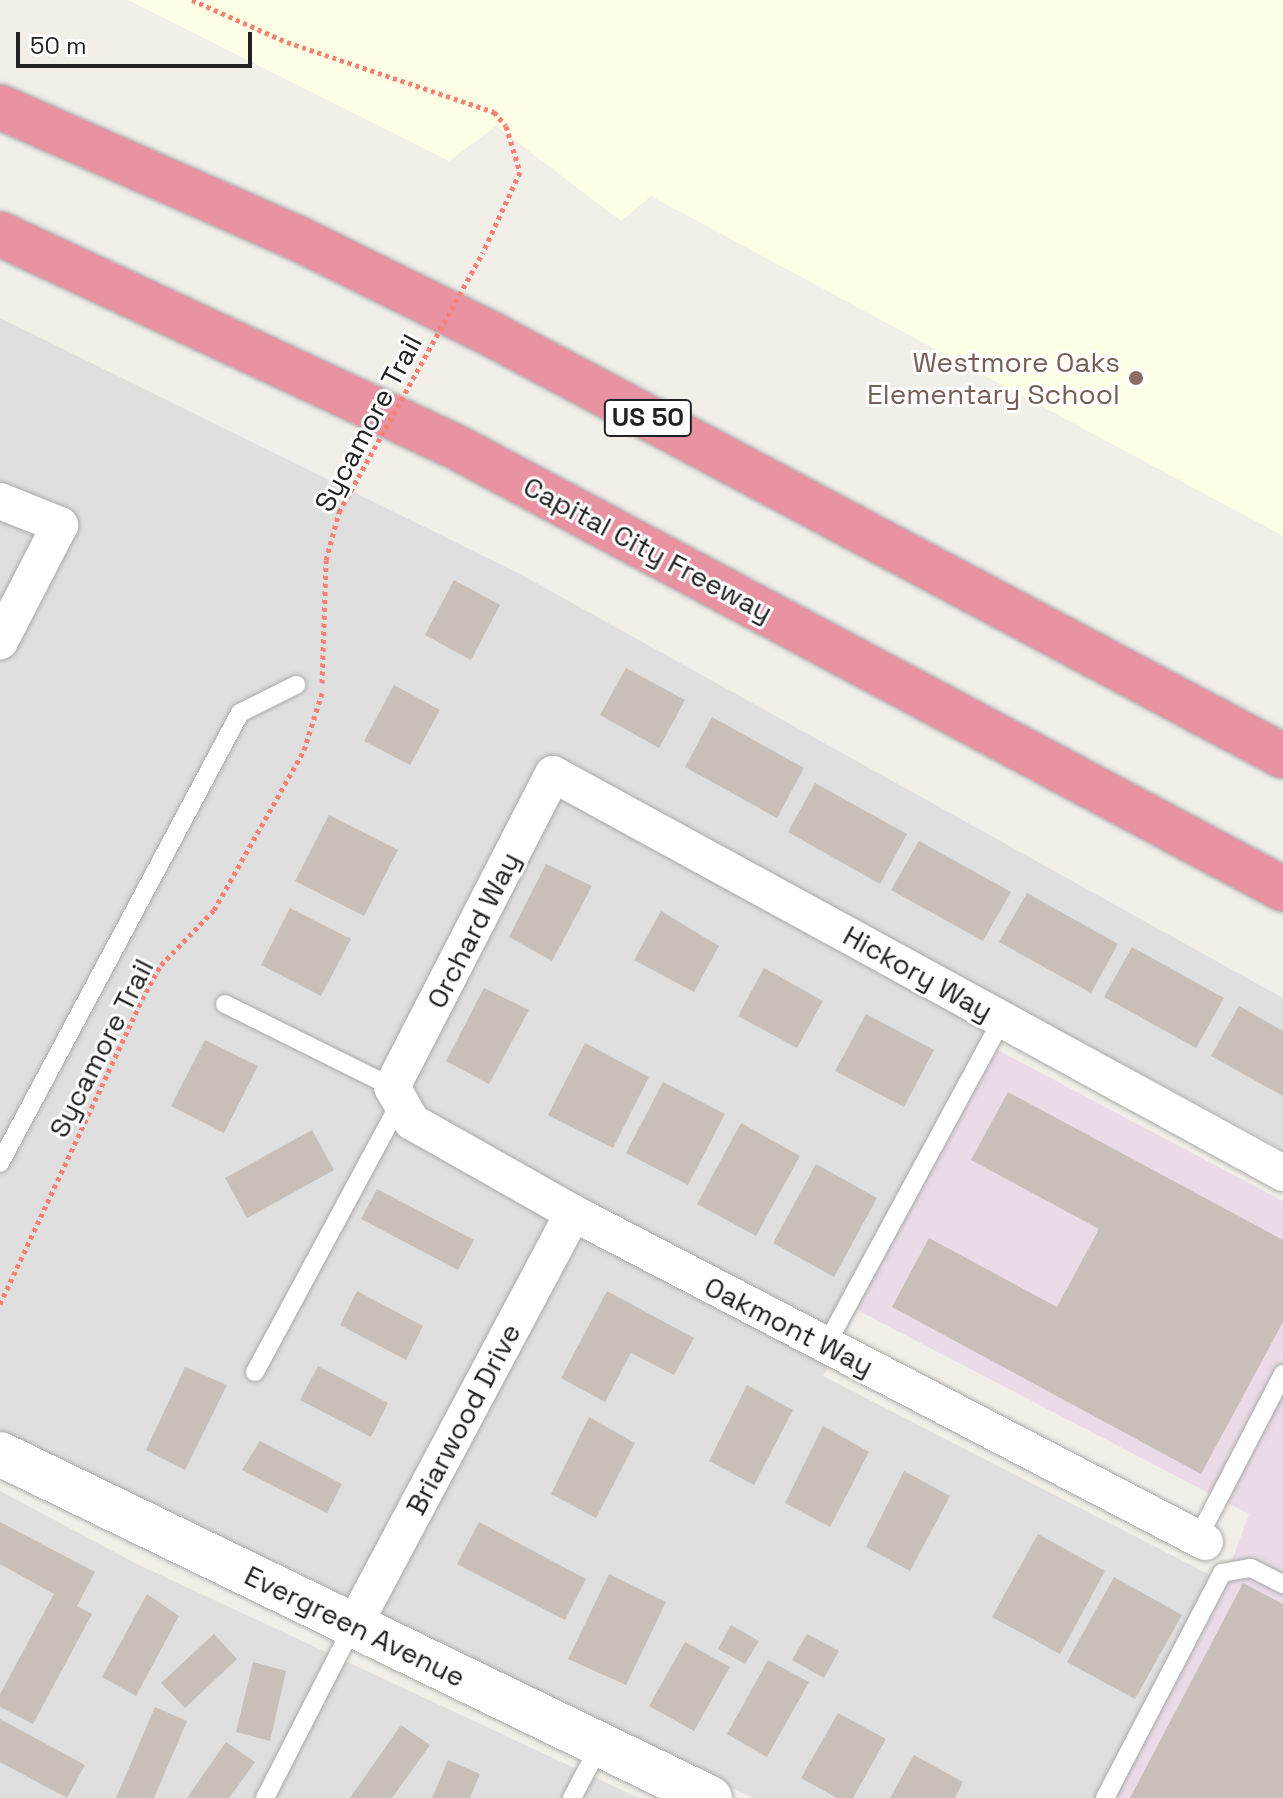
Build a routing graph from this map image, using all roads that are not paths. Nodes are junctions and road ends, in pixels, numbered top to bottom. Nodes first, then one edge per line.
1 (0, 107) edge
2 (0, 234) edge
3 (0, 501) edge
4 (0, 641) edge
5 (296, 685) dead end
6 (1283, 756) edge
7 (553, 774) joint
8 (1283, 889) edge
9 (225, 1004) dead end
10 (1002, 1019) junction
11 (396, 1095) junction
12 (0, 1163) edge
13 (1283, 1173) edge
14 (573, 1213) junction
15 (826, 1345) junction
16 (255, 1372) dead end
17 (1283, 1374) edge
18 (0, 1454) edge
19 (1202, 1540) joint
20 (1283, 1584) edge
21 (354, 1625) junction
22 (600, 1745) junction
23 (265, 1798) edge
24 (572, 1798) edge
25 (710, 1798) edge
26 (1105, 1798) edge

1 - 6 highway, US 50
2 - 8 highway, Capital City Freeway
3 - 4 street
5 - 12 lane
7 - 10 street, Hickory Way
7 - 11 street, Orchard Way
9 - 11 lane
10 - 13 street, Hickory Way
10 - 15 lane
11 - 14 street, Oakmont Way
11 - 16 lane
14 - 15 street, Oakmont Way
14 - 21 street, Briarwood Drive
15 - 19 street, Oakmont Way
17 - 19 lane
18 - 21 street, Evergreen Avenue
20 - 26 lane
21 - 22 street, Evergreen Avenue
21 - 23 lane
22 - 24 lane
22 - 25 street, Evergreen Avenue

